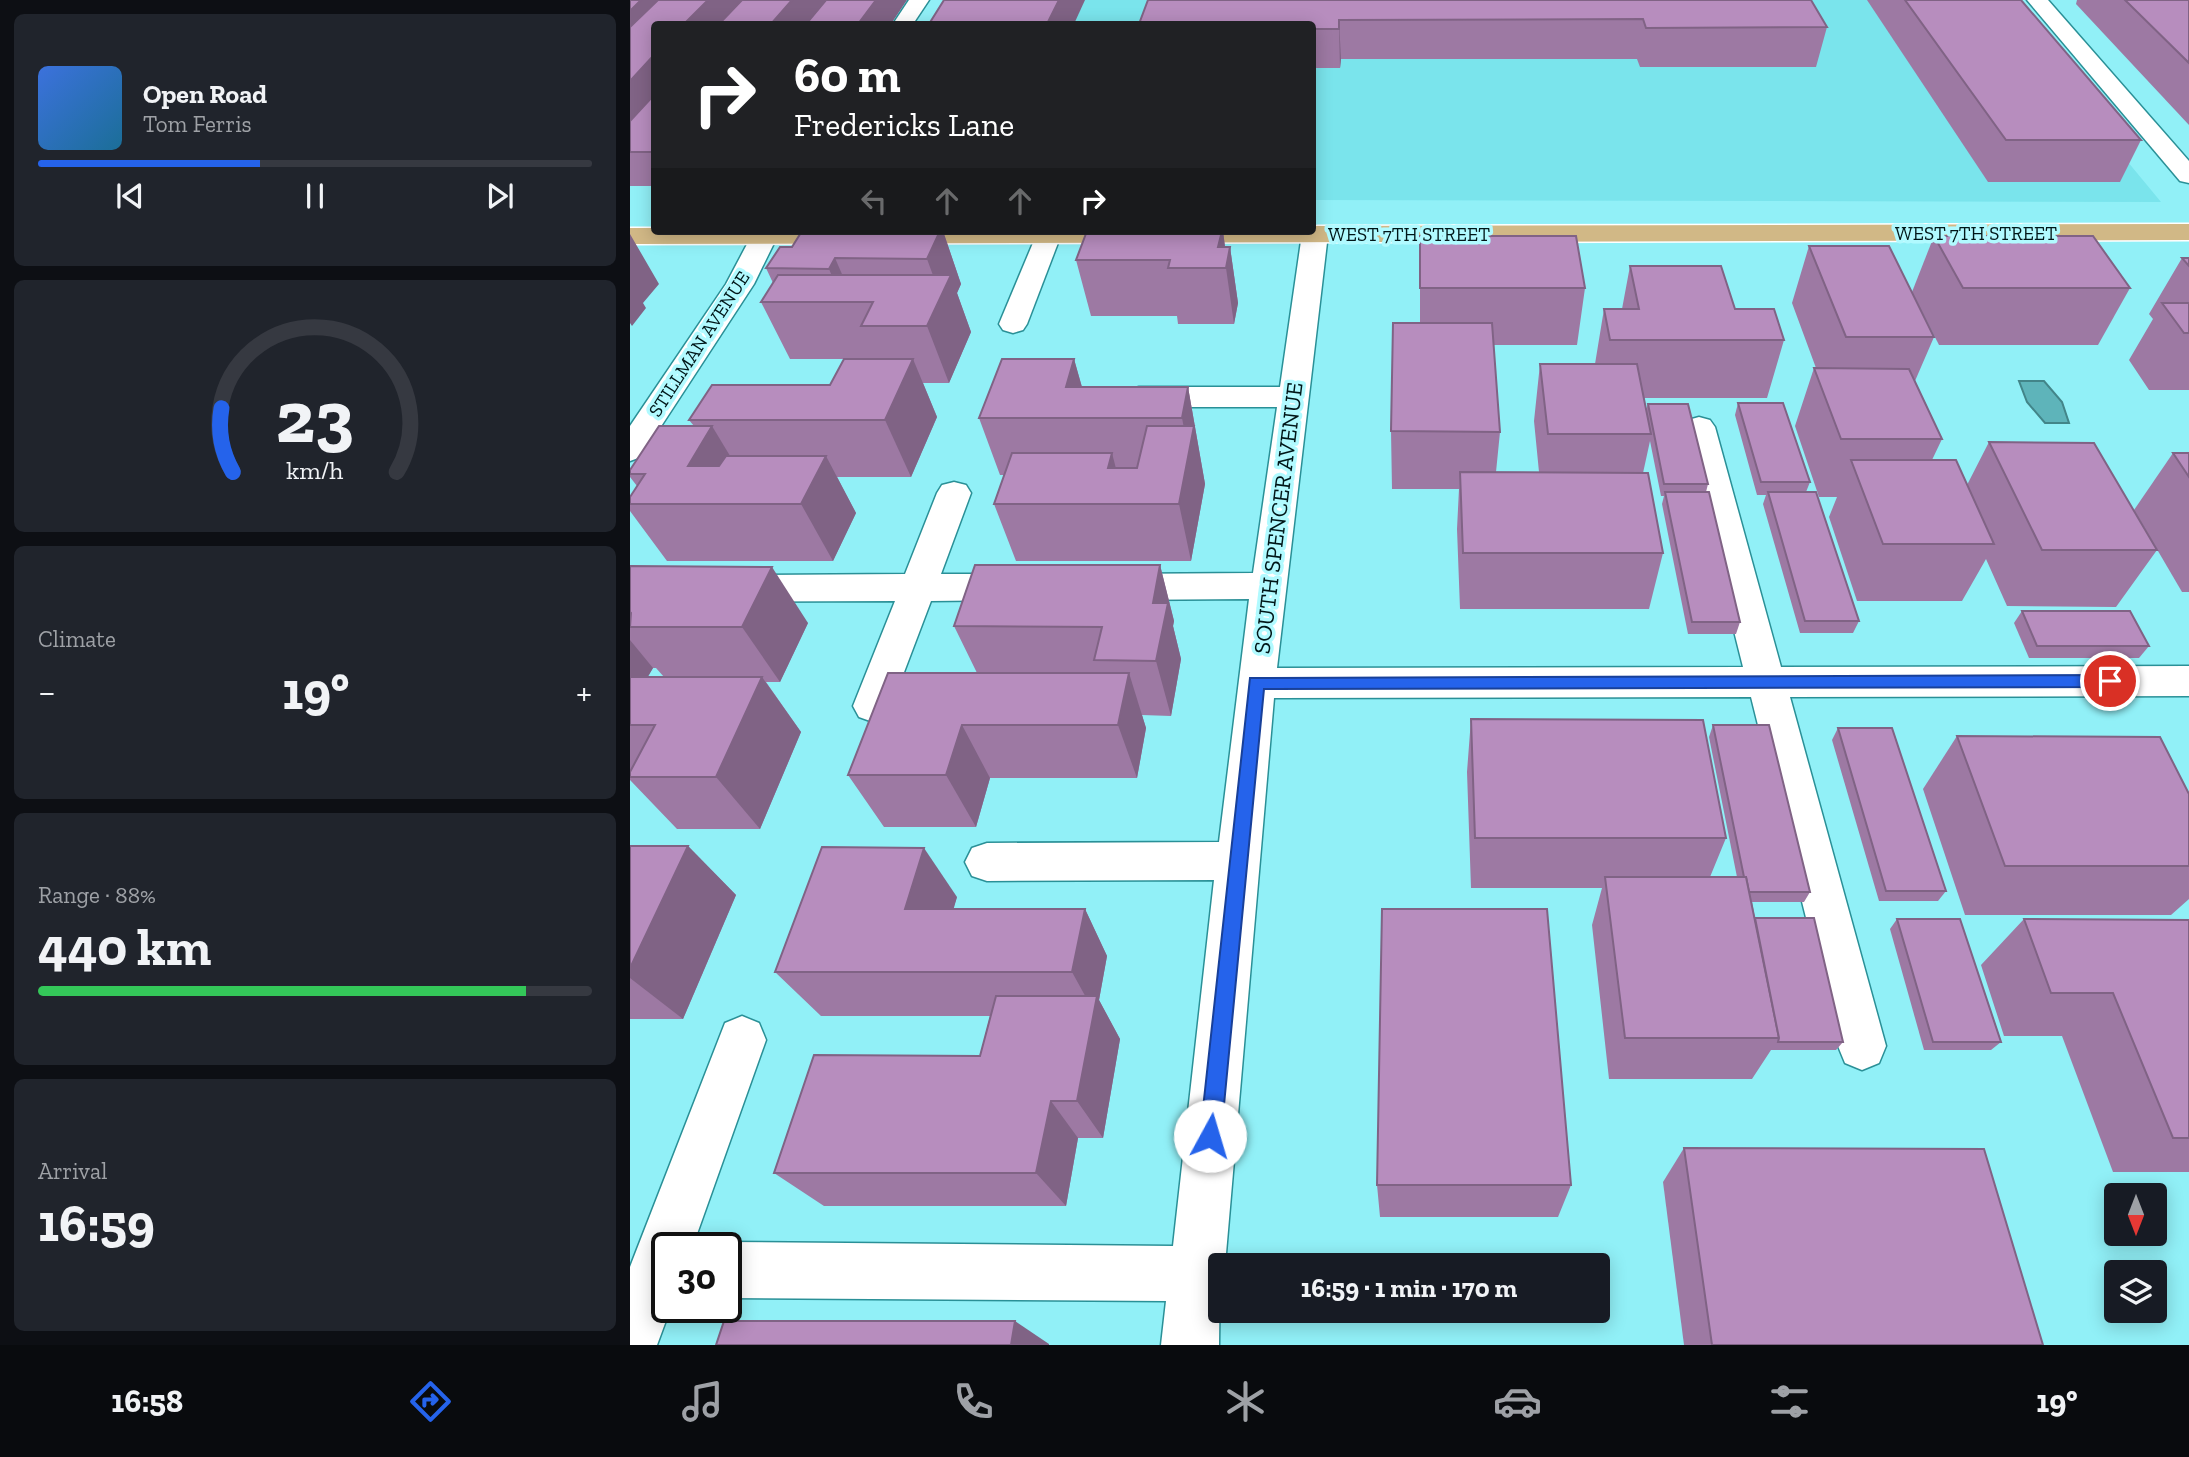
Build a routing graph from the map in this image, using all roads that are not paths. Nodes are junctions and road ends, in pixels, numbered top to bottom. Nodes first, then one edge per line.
1 (919, 0) edge
2 (2037, 0) edge
3 (905, 21) edge
4 (2189, 176) edge
5 (2189, 232) edge
6 (651, 234) edge
7 (1316, 234) edge
8 (765, 235) edge
9 (1048, 235) edge
10 (1315, 235) edge
11 (630, 236) edge
12 (1013, 324) dead end
13 (1116, 397) edge
14 (1293, 397) junction
15 (630, 400) edge
16 (664, 400) junction
17 (704, 400) edge
18 (1699, 427) dead end
19 (630, 450) edge
20 (954, 493) dead end
21 (1269, 586) junction
22 (919, 587) junction
23 (630, 589) edge
24 (2189, 681) edge
25 (1766, 682) junction
26 (1256, 683) junction
27 (873, 706) edge
28 (1238, 861) junction
29 (987, 862) dead end
30 (742, 1040) dead end
31 (1862, 1046) dead end
32 (666, 1232) edge
33 (651, 1270) edge
34 (742, 1270) edge
35 (1196, 1274) junction
36 (630, 1341) edge
37 (1190, 1345) edge

1 - 3 street
2 - 4 street
5 - 7 main road, WEST 7TH STREET
6 - 11 main road, WEST 7TH STREET
8 - 16 street, STILLMAN AVENUE
9 - 12 street
10 - 14 street, SOUTH SPENCER AVENUE
13 - 14 street
14 - 21 street, SOUTH SPENCER AVENUE
15 - 16 street
16 - 17 street
16 - 19 street, STILLMAN AVENUE
18 - 25 street
20 - 22 street
21 - 22 street
21 - 26 street, SOUTH SPENCER AVENUE
22 - 23 street
22 - 27 street
24 - 25 street
25 - 26 street
25 - 31 street
26 - 28 street, SOUTH SPENCER AVENUE
28 - 29 street
28 - 35 street, SOUTH SPENCER AVENUE
30 - 32 street
33 - 36 street
34 - 35 street
35 - 37 street, SOUTH SPENCER AVENUE

